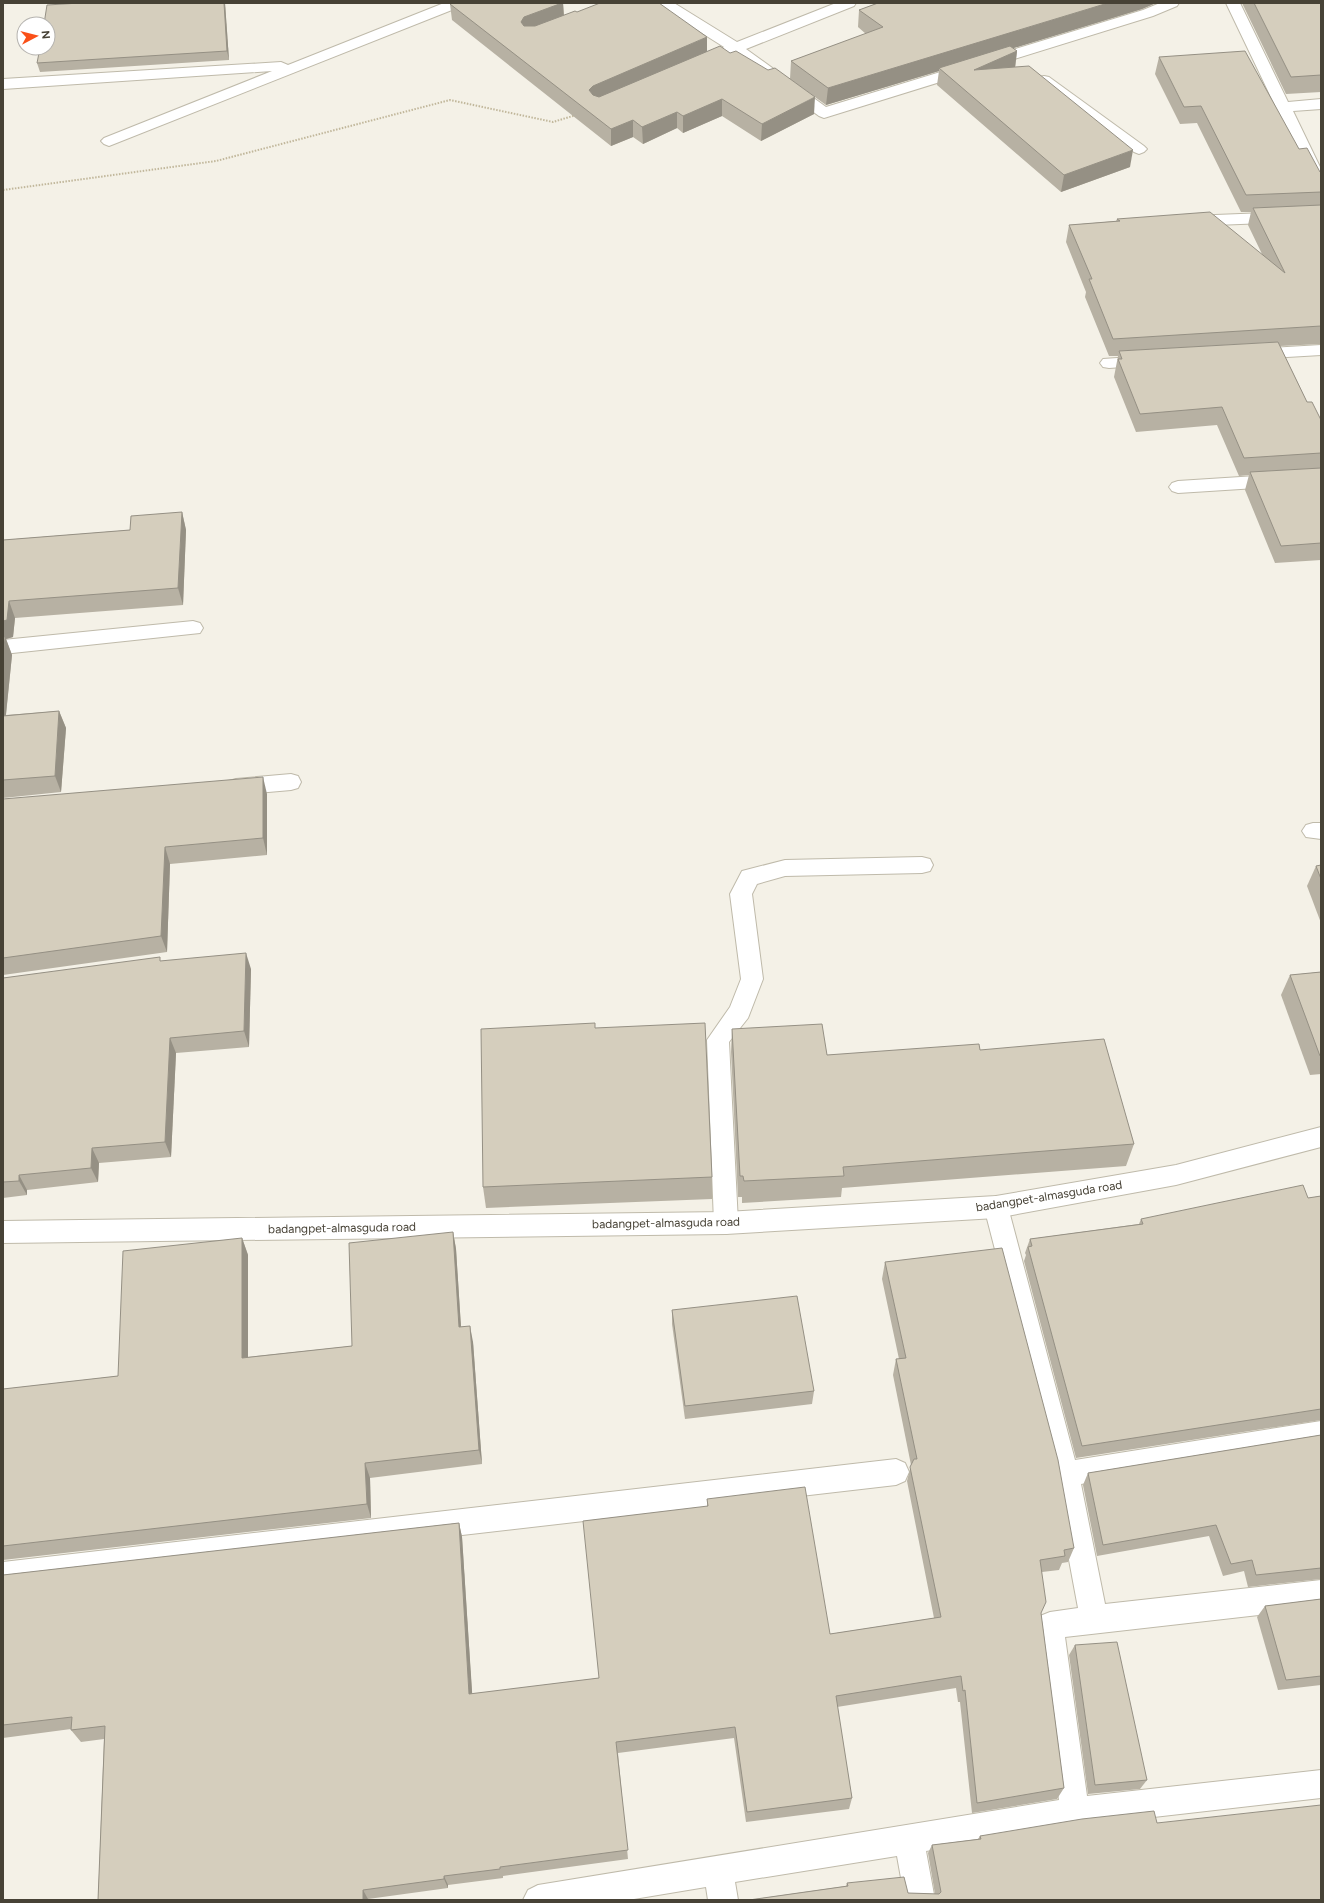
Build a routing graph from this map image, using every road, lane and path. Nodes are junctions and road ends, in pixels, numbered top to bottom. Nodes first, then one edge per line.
1 (457, 3) edge
2 (664, 3) edge
3 (849, 3) edge
4 (1172, 3) edge
5 (1233, 3) edge
6 (736, 48) junction
7 (1011, 56) junction
8 (714, 57) edge
9 (302, 65) junction
10 (3, 84) edge
11 (1321, 104) edge
12 (1283, 107) junction
13 (579, 114) edge
14 (110, 141) dead end
15 (1138, 149) dead end
16 (1321, 185) edge
17 (3, 190) edge
18 (1321, 216) edge
19 (1178, 221) edge
20 (1321, 350) edge
21 (1235, 356) edge
22 (1164, 360) edge
23 (1109, 363) dead end
24 (1321, 478) edge
25 (1178, 487) dead end
26 (193, 628) dead end
27 (3, 647) edge
28 (291, 782) dead end
29 (221, 788) edge
30 (922, 865) dead end
31 (1321, 1137) edge
32 (996, 1208) junction
33 (726, 1223) junction
34 (3, 1232) edge
35 (1321, 1433) edge
36 (896, 1472) dead end
37 (1066, 1474) junction
38 (3, 1575) edge
39 (1321, 1594) edge
40 (1094, 1619) junction
41 (1321, 1784) edge
42 (1075, 1812) junction
43 (909, 1838) junction
44 (718, 1870) junction
45 (538, 1900) edge
46 (723, 1900) edge
47 (920, 1900) edge

1 - 9 street
2 - 6 street
3 - 6 street
4 - 7 street
5 - 12 street
6 - 7 street
6 - 8 street
7 - 15 street
9 - 10 street
9 - 14 street
11 - 12 street
12 - 16 street
13 - 17 path
18 - 19 street
20 - 21 street
22 - 23 street
24 - 25 street
26 - 27 street
28 - 29 street
30 - 33 street
31 - 32 street, badangpet-almasguda road
32 - 33 street, badangpet-almasguda road
32 - 37 street
33 - 34 street, badangpet-almasguda road
35 - 37 street
36 - 38 street
37 - 40 street
39 - 40 street
40 - 42 street
41 - 42 street
42 - 43 street
43 - 44 street
43 - 47 street
44 - 45 street
44 - 46 street

